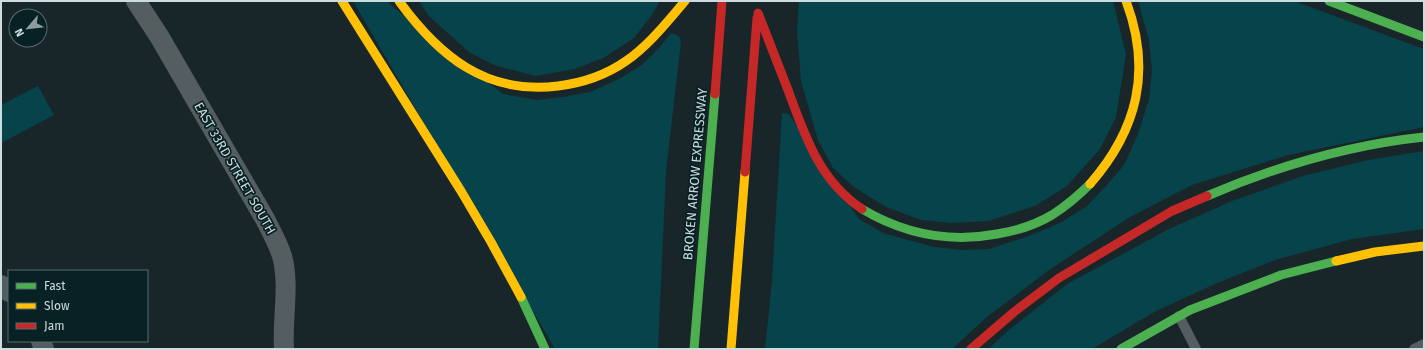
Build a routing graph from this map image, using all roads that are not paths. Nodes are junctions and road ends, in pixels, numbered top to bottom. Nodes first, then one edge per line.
1 (136, 1) edge
2 (342, 1) edge
3 (399, 1) edge
4 (685, 1) edge
5 (722, 1) edge
6 (759, 1) edge
7 (1126, 1) edge
8 (1330, 1) edge
9 (758, 13) junction
10 (1424, 37) edge
11 (1424, 137) edge
12 (1424, 246) edge
13 (1179, 316) junction
14 (1424, 344) edge
15 (284, 349) edge
16 (544, 349) edge
17 (694, 349) edge
18 (731, 349) edge
19 (971, 349) edge
20 (1121, 349) edge
21 (1196, 349) edge
22 (1414, 349) edge

1 - 15 street, EAST 33RD STREET SOUTH
2 - 16 main road
3 - 4 main road
5 - 17 main road, BROKEN ARROW EXPRESSWAY
6 - 9 main road
7 - 9 main road
8 - 10 main road
9 - 18 main road
11 - 19 main road
12 - 13 main road
13 - 20 main road
13 - 21 lane
14 - 22 lane

